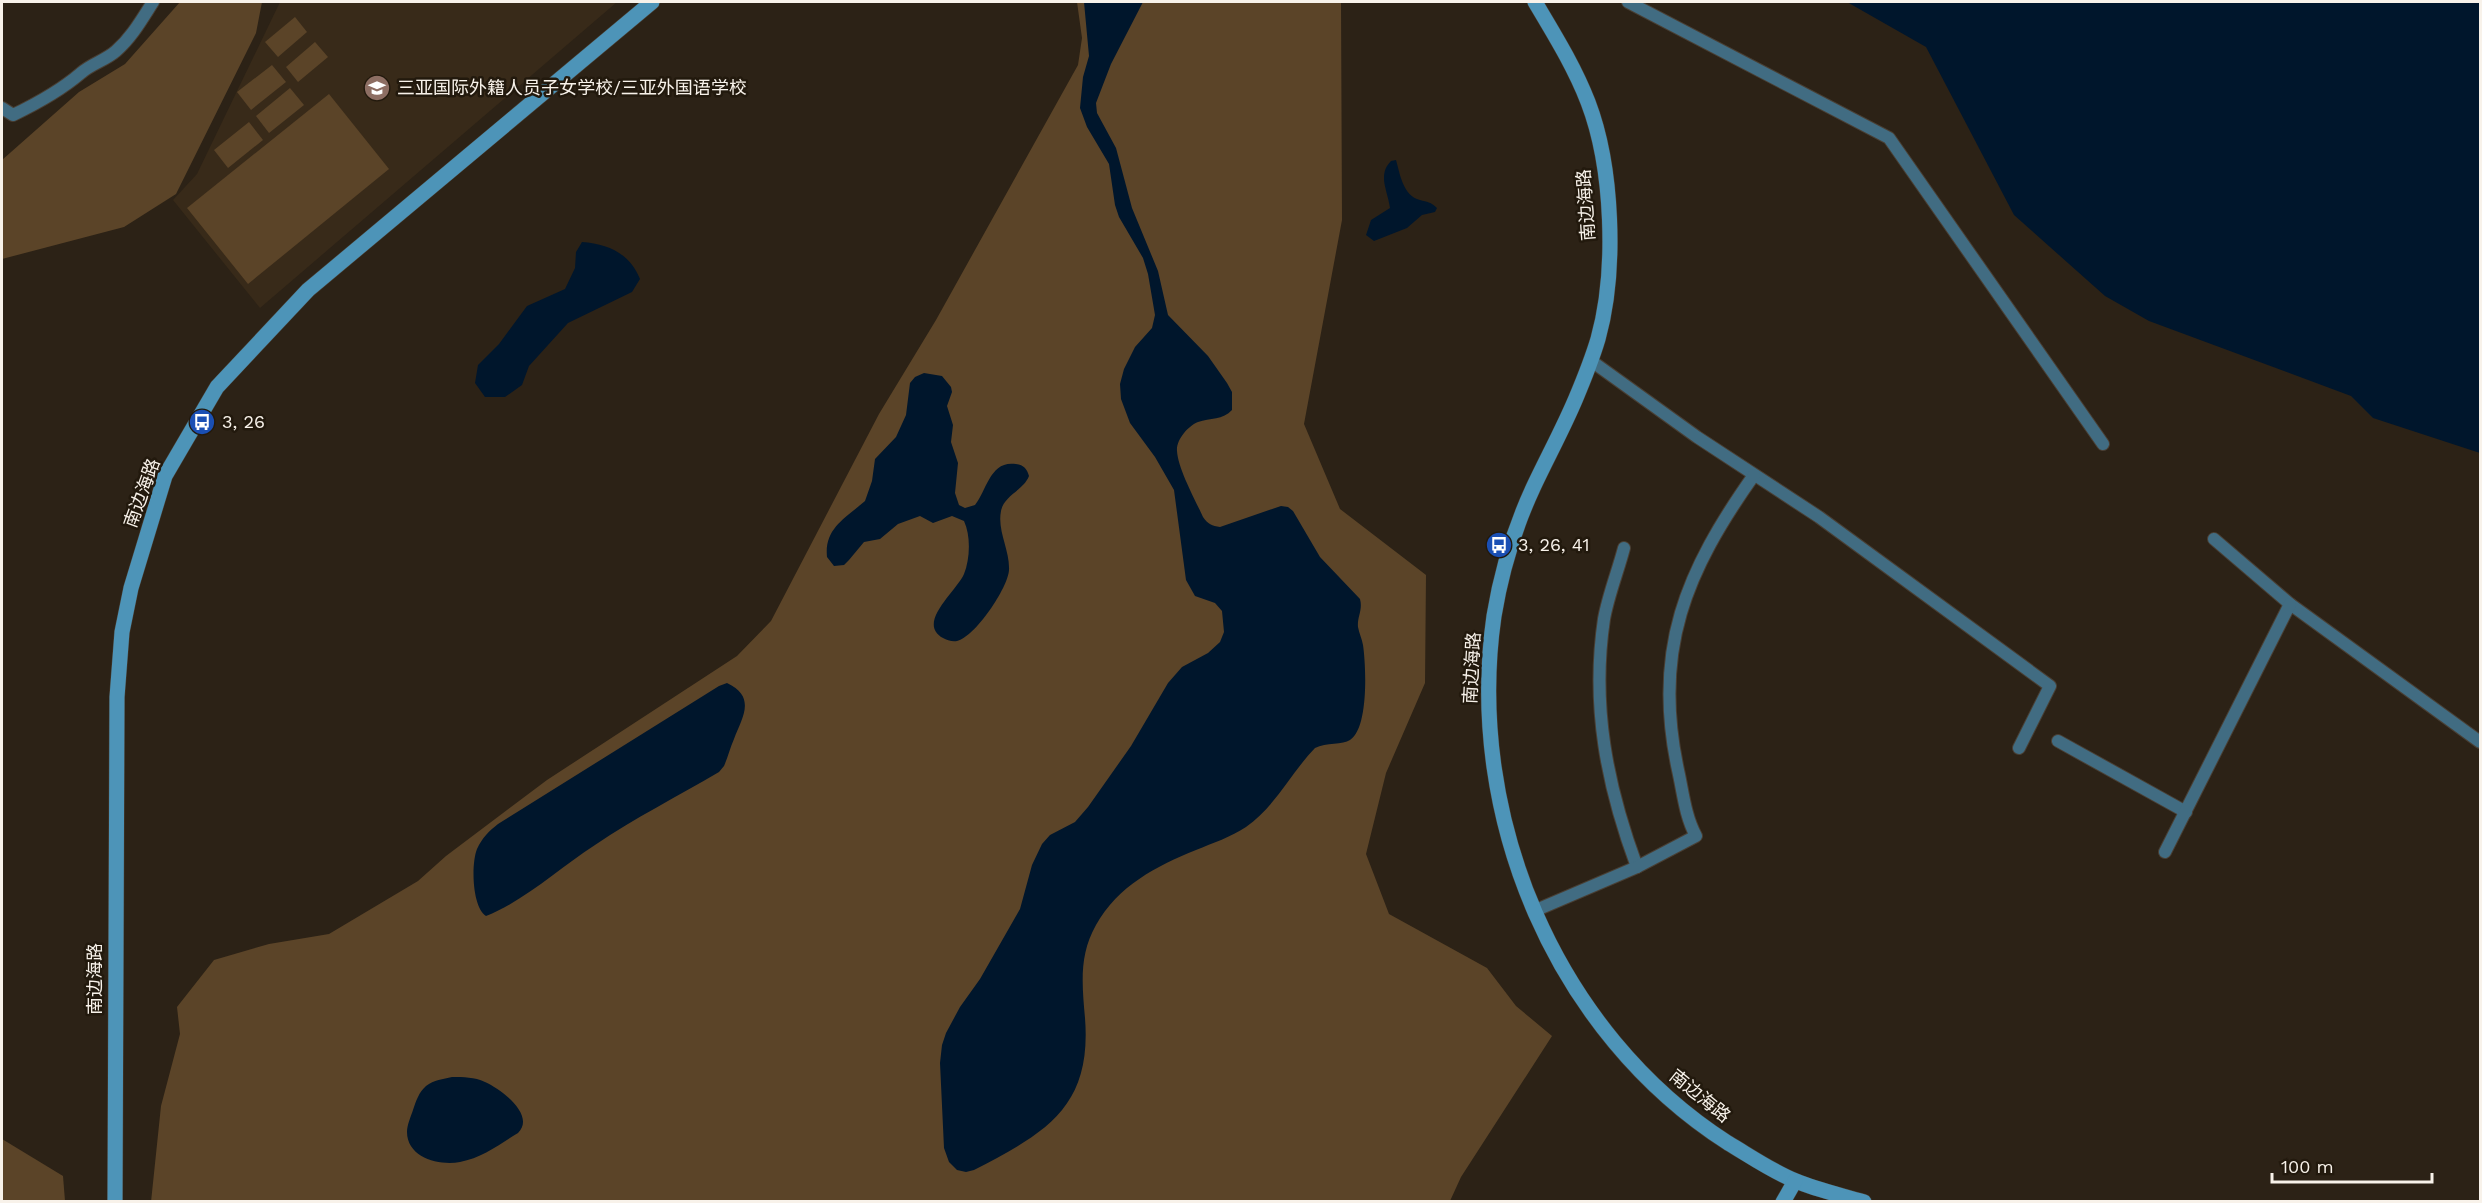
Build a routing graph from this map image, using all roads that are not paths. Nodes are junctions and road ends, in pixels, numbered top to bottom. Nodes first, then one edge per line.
1 (153, 2) edge
2 (652, 2) edge
3 (1535, 2) edge
4 (1628, 2) edge
5 (2, 108) edge
6 (1590, 360) junction
7 (2103, 444) dead end
8 (1754, 475) junction
9 (2214, 539) dead end
10 (1624, 548) dead end
11 (2290, 604) junction
12 (2058, 741) dead end
13 (2481, 742) edge
14 (2019, 748) dead end
15 (2186, 812) junction
16 (2165, 852) dead end
17 (1637, 867) junction
18 (1534, 911) junction
19 (1794, 1181) junction
20 (115, 1202) edge
21 (1783, 1202) edge
22 (1864, 1202) edge

1 - 5 street
2 - 20 street, 南边海路
3 - 6 street, 南边海路
4 - 7 street
6 - 8 street
6 - 18 street, 南边海路
8 - 14 street
8 - 17 street
9 - 11 street
10 - 17 street
11 - 13 street
11 - 15 street
12 - 15 street
15 - 16 street
17 - 18 street
18 - 19 street, 南边海路
19 - 21 street
19 - 22 street, 南边海路

